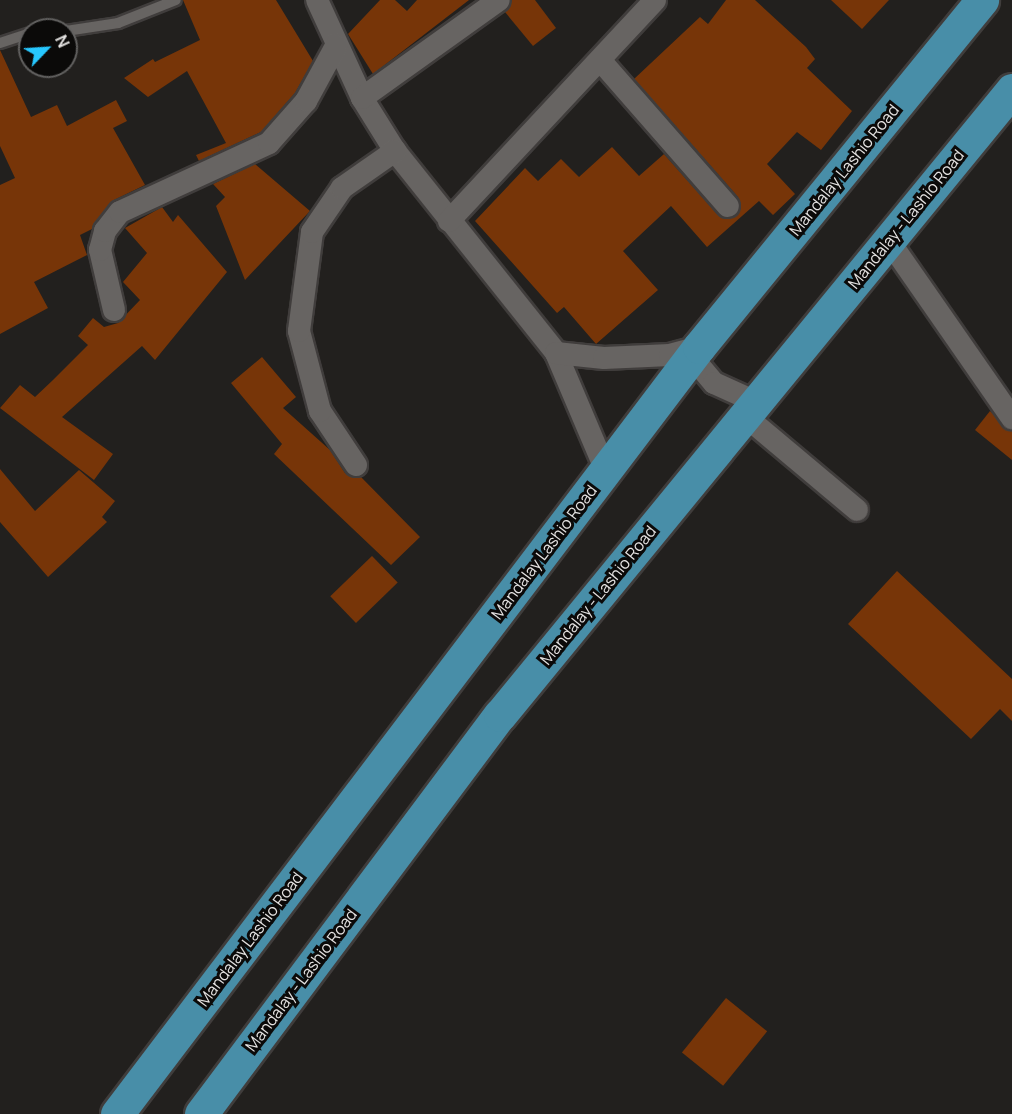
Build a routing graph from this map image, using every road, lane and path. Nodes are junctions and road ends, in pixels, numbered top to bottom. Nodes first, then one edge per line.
1 (176, 0) edge
2 (317, 0) edge
3 (499, 0) edge
4 (655, 0) edge
5 (982, 0) edge
6 (78, 29) edge
7 (18, 37) edge
8 (0, 43) edge
9 (336, 46) junction
10 (600, 60) junction
11 (1012, 90) edge
12 (362, 98) junction
13 (394, 151) junction
14 (728, 206) dead end
15 (448, 221) junction
16 (889, 241) junction
17 (114, 310) dead end
18 (696, 352) junction
19 (556, 353) junction
20 (751, 409) junction
21 (1012, 418) edge
22 (356, 465) dead end
23 (606, 471) junction
24 (857, 510) dead end
25 (117, 1114) edge
26 (201, 1114) edge

1 - 6 lane
2 - 9 street
3 - 12 street
4 - 10 street
5 - 18 highway, Mandalay Lashio Road
7 - 8 lane
9 - 12 street
9 - 17 street
10 - 14 street
10 - 15 street
11 - 16 highway, Mandalay - Lashio Road
12 - 13 street
13 - 15 street
13 - 22 street
15 - 19 street
16 - 20 highway, Mandalay - Lashio Road
16 - 21 street
18 - 19 street
18 - 20 street
18 - 23 highway, Mandalay Lashio Road
19 - 23 street
20 - 24 street
20 - 26 highway, Mandalay - Lashio Road
23 - 25 highway, Mandalay Lashio Road

